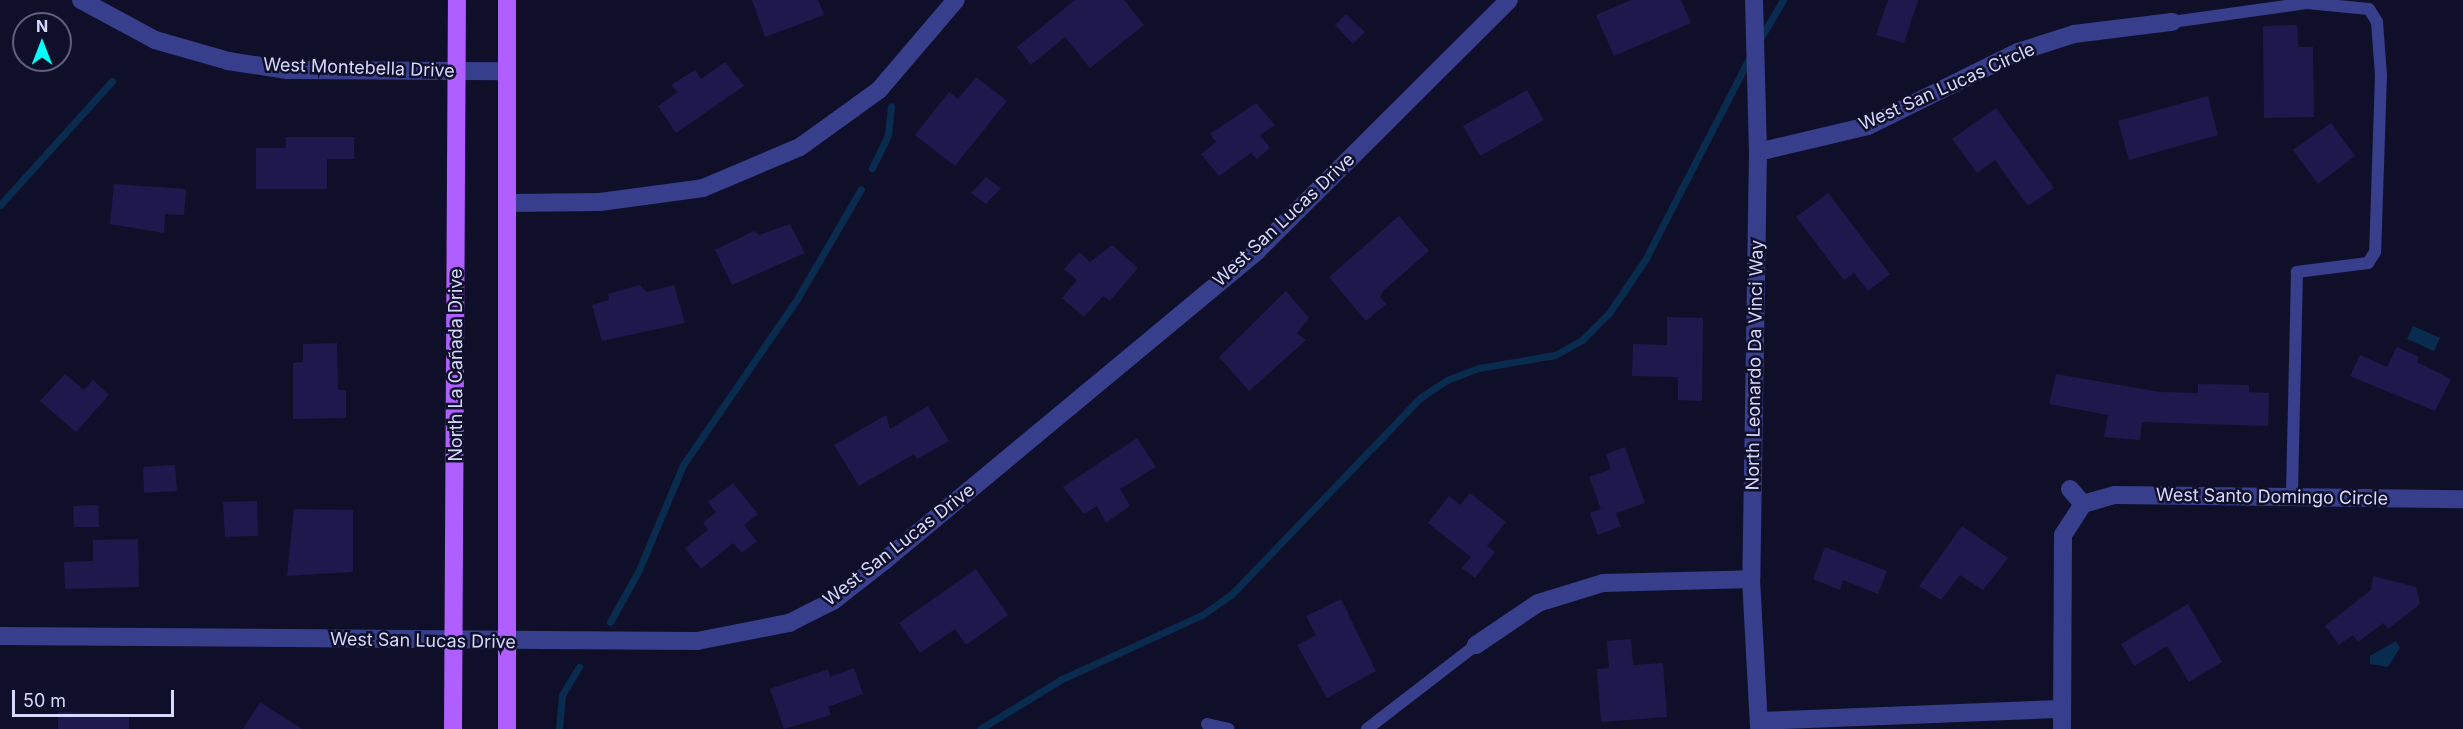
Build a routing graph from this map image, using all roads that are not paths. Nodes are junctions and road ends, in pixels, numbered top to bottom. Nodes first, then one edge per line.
1 (81, 0) edge
2 (457, 0) edge
3 (507, 0) edge
4 (956, 0) edge
5 (1509, 0) edge
6 (1754, 0) edge
7 (2172, 22) joint
8 (507, 70) junction
9 (458, 71) junction
10 (1758, 152) junction
11 (507, 202) junction
12 (2070, 489) dead end
13 (2292, 498) junction
14 (2463, 499) edge
15 (2083, 504) junction
16 (1751, 579) junction
17 (0, 636) edge
18 (455, 640) junction
19 (507, 642) junction
20 (1476, 645) joint
21 (2061, 710) junction
22 (1207, 724) dead end
23 (1759, 725) edge
24 (453, 729) edge
25 (507, 729) edge
26 (1228, 729) edge
27 (1367, 729) edge
28 (2062, 729) edge

1 - 9 street, West Montebella Drive
2 - 9 main road, North La Cañada Drive
3 - 8 main road
4 - 11 street
5 - 19 street, West San Lucas Drive
6 - 10 street, North Leonardo Da Vinci Way
7 - 10 street, West San Lucas Circle
7 - 13 lane
8 - 9 street, West Montebella Drive
8 - 11 main road
9 - 18 main road, North La Cañada Drive
10 - 16 street, North Leonardo Da Vinci Way
11 - 19 main road
12 - 15 street
13 - 14 street, West Santo Domingo Circle
13 - 15 street, West Santo Domingo Circle
15 - 21 street
16 - 20 street
16 - 23 street, North Leonardo Da Vinci Way
17 - 18 street, West San Lucas Drive
18 - 19 street, West San Lucas Drive
18 - 24 main road, North La Cañada Drive
19 - 25 main road
20 - 27 lane
21 - 23 street
21 - 28 street
22 - 26 lane

